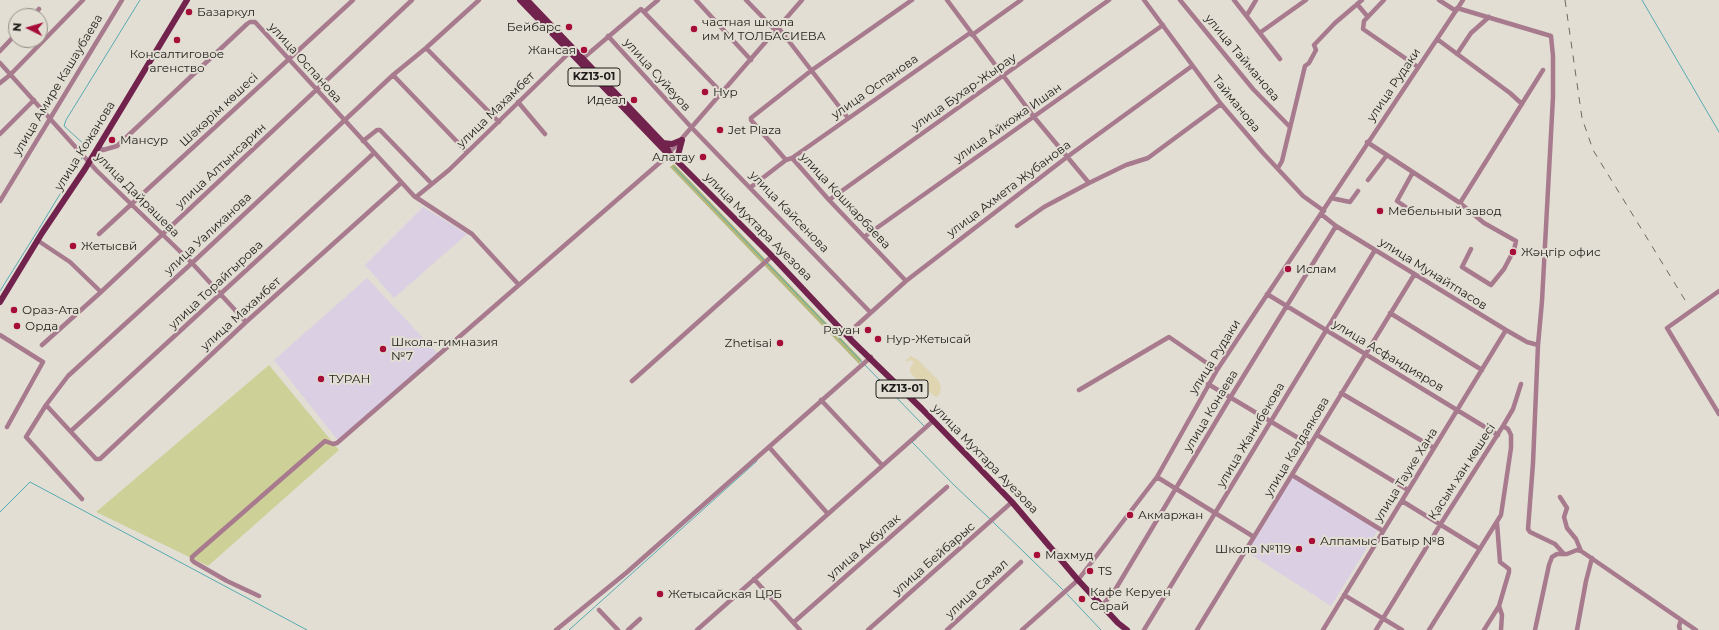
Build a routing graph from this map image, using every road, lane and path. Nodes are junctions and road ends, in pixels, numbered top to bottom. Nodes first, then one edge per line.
1 (83, 0) edge
2 (122, 0) edge
3 (187, 0) edge
4 (353, 0) edge
5 (412, 0) edge
6 (479, 0) edge
7 (520, 0) edge
8 (527, 0) edge
9 (658, 0) edge
10 (696, 0) edge
11 (746, 0) edge
12 (802, 0) edge
13 (912, 0) edge
14 (947, 0) edge
15 (1021, 0) edge
16 (1110, 0) edge
17 (1144, 0) edge
18 (1180, 0) edge
19 (1234, 0) edge
20 (1256, 0) edge
21 (1306, 0) edge
22 (1362, 0) edge
23 (1384, 0) edge
24 (1439, 0) edge
25 (1463, 0) edge
26 (1357, 4) junction
27 (1456, 9) junction
28 (645, 12) junction
29 (1246, 15) junction
30 (1368, 17) junction
31 (1489, 17) junction
32 (1163, 25) junction
33 (777, 28) junction
34 (1261, 32) junction
35 (971, 34) junction
36 (608, 36) junction
37 (1437, 39) junction
38 (8, 42) edge
39 (426, 48) junction
40 (571, 50) junction
41 (0, 51) edge
42 (1457, 54) junction
43 (288, 59) junction
44 (1280, 59) dead end
45 (581, 60) junction
46 (750, 60) junction
47 (0, 63) edge
48 (1192, 66) junction
49 (1418, 67) junction
50 (812, 70) junction
51 (1543, 70) dead end
52 (10, 75) junction
53 (393, 75) junction
54 (1004, 76) junction
55 (0, 83) edge
56 (316, 90) junction
57 (722, 93) junction
58 (34, 100) junction
59 (518, 102) junction
60 (1221, 104) junction
61 (1522, 104) junction
62 (1034, 117) junction
63 (50, 118) junction
64 (848, 118) junction
65 (344, 121) junction
66 (499, 122) junction
67 (1290, 127) junction
68 (692, 128) junction
69 (0, 134) edge
70 (545, 134) dead end
71 (682, 140) junction
72 (363, 141) junction
73 (1367, 142) junction
74 (663, 143) junction
75 (98, 147) junction
76 (467, 152) junction
77 (374, 153) junction
78 (669, 153) junction
79 (1387, 155) junction
80 (1067, 157) junction
81 (792, 158) junction
82 (786, 160) junction
83 (89, 161) junction
84 (680, 165) junction
85 (1278, 168) junction
86 (1413, 172) junction
87 (1368, 180) dead end
88 (401, 183) junction
89 (1089, 183) junction
90 (432, 184) junction
91 (751, 187) junction
92 (1358, 191) dead end
93 (416, 197) junction
94 (1331, 198) junction
95 (0, 200) edge
96 (828, 200) junction
97 (1460, 203) junction
98 (131, 205) junction
99 (1410, 210) dead end
100 (1322, 212) junction
101 (1017, 226) dead end
102 (1336, 226) junction
103 (99, 234) dead end
104 (162, 235) junction
105 (864, 237) junction
106 (37, 240) junction
107 (1471, 249) dead end
108 (1375, 250) junction
109 (772, 256) junction
110 (192, 263) junction
111 (1414, 275) junction
112 (906, 281) junction
113 (519, 285) junction
114 (1719, 291) edge
115 (101, 292) junction
116 (221, 294) junction
117 (1267, 294) junction
118 (0, 302) edge
119 (1287, 306) junction
120 (870, 312) junction
121 (1390, 313) junction
122 (246, 322) junction
123 (1326, 329) junction
124 (1506, 330) junction
125 (0, 335) edge
126 (851, 340) junction
127 (1538, 345) junction
128 (42, 346) dead end
129 (1366, 353) junction
130 (871, 357) junction
131 (1217, 370) junction
132 (1482, 370) junction
133 (632, 381) dead end
134 (1208, 384) junction
135 (1520, 384) dead end
136 (1079, 390) dead end
137 (1341, 393) junction
138 (1230, 398) junction
139 (822, 401) junction
140 (46, 405) junction
141 (1457, 410) junction
142 (1719, 414) edge
143 (933, 421) junction
144 (1270, 422) junction
145 (1504, 426) junction
146 (7, 427) dead end
147 (71, 431) junction
148 (1317, 435) junction
149 (1498, 435) junction
150 (1310, 445) junction
151 (769, 447) junction
152 (1434, 448) junction
153 (882, 465) junction
154 (1292, 475) junction
155 (1157, 477) junction
156 (947, 487) dead end
157 (1175, 489) junction
158 (1408, 490) junction
159 (1560, 497) dead end
160 (82, 499) dead end
161 (1402, 501) junction
162 (1012, 502) junction
163 (1215, 513) junction
164 (828, 514) junction
165 (1497, 523) junction
166 (1440, 525) junction
167 (1383, 531) junction
168 (1254, 538) junction
169 (1480, 549) junction
170 (1581, 551) junction
171 (1564, 554) junction
172 (1592, 558) junction
173 (1021, 562) dead end
174 (754, 579) junction
175 (1078, 580) junction
176 (1344, 595) junction
177 (259, 596) dead end
178 (1102, 606) junction
179 (1499, 606) junction
180 (599, 610) dead end
181 (1383, 618) junction
182 (640, 619) dead end
183 (1681, 620) junction
184 (794, 622) junction
185 (556, 630) edge
186 (618, 630) edge
187 (628, 630) edge
188 (697, 630) edge
189 (800, 630) edge
190 (868, 630) edge
191 (947, 630) edge
192 (1022, 630) edge
193 (1127, 630) edge
194 (1144, 630) edge
195 (1197, 630) edge
196 (1323, 630) edge
197 (1376, 630) edge
198 (1402, 630) edge
199 (1429, 630) edge
200 (1484, 630) edge
201 (1501, 630) edge
202 (1535, 630) edge
203 (1577, 630) edge
204 (1680, 630) edge
205 (1696, 630) edge

1 - 52 street
2 - 63 street, улица Амире Кашаубаева
3 - 75 main road, улица Кожанова
4 - 43 street, Шәкәрім көшесі
5 - 56 street, улица Алтынсарин
6 - 39 street, улица Уалиханова
7 - 40 main road, улица Мухтара Ауезова / KZ13-01
8 - 40 main road, улица Мухтара Ауезова / KZ13-01
9 - 28 street
10 - 46 street
11 - 33 street
12 - 33 street
13 - 50 street
14 - 35 street
15 - 35 street, улица Оспанова
16 - 54 street, улица Бухар-Жырау
17 - 32 street, Тайманова
18 - 67 street, улица Тайманова
19 - 29 street
20 - 29 street
21 - 34 street
22 - 26 street
23 - 30 street
24 - 27 street
25 - 27 street, улица Рудаки
26 - 30 street
26 - 67 street
27 - 31 street
27 - 37 street, улица Рудаки
28 - 36 street
28 - 57 street
29 - 34 street
30 - 49 street
31 - 42 street
31 - 127 street
32 - 48 street, Тайманова
32 - 62 street, улица Айкожа Ишан
33 - 46 street
33 - 50 street
34 - 44 street
35 - 54 street
35 - 64 street, улица Оспанова
36 - 45 street
36 - 68 street, улица Суйеуов
37 - 42 street
37 - 49 street, улица Рудаки
38 - 41 street
39 - 53 street, улица Уалиханова
39 - 66 street
40 - 45 main road, улица Мухтара Ауезова / KZ13-01
40 - 59 street, улица Махамбет
42 - 61 street
43 - 56 street, улица Оспанова
43 - 75 street, улица Оспанова
43 - 98 street, Шәкәрім көшесі
45 - 74 main road, улица Мухтара Ауезова / KZ13-01
45 - 78 main road, улица Мухтара Ауезова / KZ13-01
46 - 57 street
47 - 52 street, улица Дайрашева
48 - 60 street, Тайманова
48 - 80 street, улица Ахмета Жубанова
49 - 73 street, улица Рудаки
50 - 64 street
50 - 82 street, улица Кошкарбаева
51 - 61 street
52 - 55 street
52 - 58 street, улица Дайрашева
53 - 65 street, улица Уалиханова
53 - 76 street
54 - 62 street
54 - 96 street, улица Бухар-Жырау
56 - 65 street, улица Оспанова
56 - 104 street, улица Алтынсарин
57 - 68 street
58 - 63 street, улица Дайрашева
58 - 69 street
59 - 66 street, улица Махамбет
59 - 70 street
60 - 85 street, Тайманова
60 - 89 street
61 - 97 street
62 - 80 street
62 - 105 street, улица Айкожа Ишан
63 - 83 street, улица Дайрашева
63 - 95 street, улица Амире Кашаубаева
64 - 81 street, улица Оспанова
65 - 72 street, улица Оспанова
65 - 110 street, улица Уалиханова
66 - 76 street, улица Махамбет
67 - 85 street
68 - 71 street
68 - 91 street, улица Кайсенова
71 - 74 main road
71 - 78 street
71 - 84 main road
72 - 77 street, улица Оспанова
72 - 90 street
73 - 79 street
73 - 94 street, улица Рудаки
74 - 78 main road, улица Мухтара Ауезова / KZ13-01
75 - 83 main road, улица Кожанова
76 - 90 street, улица Махамбет
77 - 88 street, улица Оспанова
77 - 116 street, улица Торайгырова
78 - 84 main road, улица Мухтара Ауезова / KZ13-01
78 - 113 street
79 - 86 street
79 - 87 street
80 - 89 street
80 - 112 street, улица Ахмета Жубанова
81 - 82 street, улица Кошкарбаева
81 - 96 street, улица Кошкарбаева
82 - 91 street
83 - 98 street, улица Дайрашева
83 - 106 main road, улица Кожанова
84 - 109 main road, улица Мухтара Ауезова / KZ13-01
85 - 100 street, Тайманова
86 - 97 street
86 - 99 street
88 - 93 street, улица Оспанова
88 - 122 street, улица Махамбет
89 - 101 street
90 - 93 street, улица Махамбет
91 - 120 street, улица Кайсенова
92 - 94 street
93 - 113 street, улица Оспанова
94 - 100 street, улица Рудаки
96 - 105 street, улица Кошкарбаева
97 - 107 street
98 - 103 street, Шәкәрім көшесі
98 - 104 street, улица Дайрашева
100 - 102 street, улица Мунайтпасов
100 - 117 street, улица Рудаки
102 - 108 street, улица Мунайтпасов
102 - 119 street, улица Конаева
104 - 110 street, улица Дайрашева
104 - 115 street, улица Алтынсарин
105 - 112 street, улица Кошкарбаева
106 - 115 street
106 - 118 main road, улица Кожанова
108 - 111 street, улица Мунайтпасов
108 - 123 street, улица Жанибекова
109 - 126 main road, улица Мухтара Ауезова / KZ13-01
109 - 133 street
110 - 116 street, улица Дайрашева
110 - 140 street, улица Уалиханова
111 - 121 street, улица Калдаякова
111 - 124 street, улица Мунайтпасов
112 - 120 street, улица Ахмета Жубанова
113 - 177 street
114 - 142 street
115 - 128 street, улица Алтынсарин
116 - 122 street, улица Дайрашева
116 - 147 street, улица Торайгырова
117 - 119 street, улица Асфандияров
117 - 131 street, улица Рудаки
119 - 123 street, улица Асфандияров
119 - 138 street, улица Конаева
120 - 126 street, улица Ахмета Жубанова
121 - 129 street, улица Калдаякова
121 - 132 street
122 - 147 street, улица Махамбет
123 - 129 street, улица Асфандияров
123 - 144 street, улица Жанибекова
124 - 127 street, улица Мунайтпасов
124 - 132 street, улица Тауке Хана
125 - 146 street
126 - 130 main road, улица Мухтара Ауезова / KZ13-01
127 - 171 street
129 - 137 street, улица Калдаякова
129 - 141 street, улица Асфандияров
130 - 139 street
130 - 143 main road, улица Мухтара Ауезова / KZ13-01
131 - 134 street, улица Рудаки
131 - 136 street
132 - 141 street, улица Тауке Хана
134 - 138 street
134 - 155 street, улица Рудаки
135 - 145 street, Қасым хан көшесі
137 - 148 street, улица Калдаякова
137 - 152 street
138 - 144 street
138 - 157 street, улица Конаева
139 - 151 street
139 - 153 street
140 - 147 street
140 - 160 street, улица Уалиханова
141 - 149 street, улица Асфандияров
141 - 152 street, улица Тауке Хана
143 - 153 street
143 - 162 main road, улица Мухтара Ауезова / KZ13-01
144 - 150 street
144 - 163 street, улица Жанибекова
145 - 149 street, Қасым хан көшесі
145 - 165 street
148 - 150 street, улица Калдаякова
148 - 158 street
149 - 166 street, Қасым хан көшесі
150 - 154 street, улица Калдаякова
151 - 164 street
151 - 185 street
152 - 158 street, улица Тауке Хана
153 - 164 street
154 - 167 street
154 - 168 street, улица Калдаякова
155 - 157 street
155 - 175 street, улица Рудаки
156 - 184 street, улица Акбулак
157 - 163 street
157 - 178 street, улица Конаева
158 - 161 street, улица Тауке Хана
159 - 170 street
161 - 166 street
161 - 167 street, улица Тауке Хана
162 - 175 main road, улица Мухтара Ауезова / KZ13-01
162 - 190 street, улица Бейбарыс
163 - 168 street
163 - 194 street, улица Жанибекова
164 - 174 street
165 - 169 street
165 - 179 street
166 - 169 street
166 - 181 street, Қасым хан көшесі
167 - 176 street, улица Тауке Хана
168 - 195 street, улица Калдаякова
169 - 199 street
170 - 171 street
170 - 172 street
171 - 202 street
172 - 183 street
172 - 203 street
173 - 191 street, улица Самал
174 - 184 street
174 - 188 street
175 - 178 main road, улица Мухтара Ауезова / KZ13-01
175 - 192 street, улица Рудаки
176 - 181 street
176 - 196 street, улица Тауке Хана
178 - 193 main road, улица Мухтара Ауезова / KZ13-01
179 - 200 street
179 - 201 street
180 - 186 street
181 - 197 street, Қасым хан көшесі
181 - 198 street
182 - 187 street
183 - 204 street
183 - 205 street
184 - 189 street

